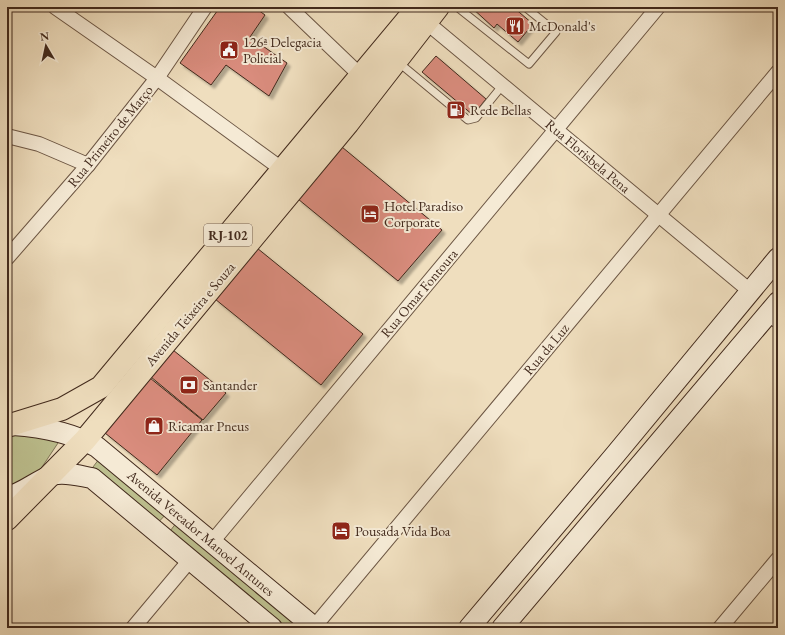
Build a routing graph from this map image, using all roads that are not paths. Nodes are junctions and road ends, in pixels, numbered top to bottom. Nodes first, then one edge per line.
1 (55, 7) edge
2 (205, 7) edge
3 (289, 7) edge
4 (457, 7) edge
5 (525, 7) edge
6 (658, 7) edge
7 (427, 12) edge
8 (396, 61) junction
9 (778, 72) edge
10 (361, 76) junction
11 (157, 78) junction
12 (502, 86) junction
13 (556, 129) junction
14 (7, 136) edge
15 (88, 165) junction
16 (283, 170) junction
17 (659, 214) junction
18 (7, 258) edge
19 (778, 258) edge
20 (750, 291) junction
21 (775, 312) edge
22 (8, 425) edge
23 (85, 440) junction
24 (615, 456) junction
25 (636, 472) junction
26 (52, 475) junction
27 (7, 497) edge
28 (176, 512) junction
29 (7, 519) edge
30 (158, 533) junction
31 (212, 542) junction
32 (778, 559) edge
33 (190, 560) junction
34 (133, 628) edge
35 (272, 628) edge
36 (315, 628) edge
37 (469, 628) edge
38 (502, 628) edge
39 (720, 628) edge

1 - 11 street
2 - 11 street, Rua Primeiro de Março
3 - 10 street
4 - 5 lane
6 - 13 street, Rua Omar Fontoura
7 - 8 main road, Avenida Teixeira e Souza / RJ-102
7 - 10 main road, Avenida Teixeira e Souza / RJ-102
7 - 12 street, Rua Florisbela Pena
8 - 12 lane
8 - 23 main road, Avenida Teixeira e Souza / RJ-102
9 - 17 street, Rua da Luz
10 - 16 main road, Avenida Teixeira e Souza / RJ-102
11 - 15 street, Rua Primeiro de Março
11 - 16 street
12 - 13 street, Rua Florisbela Pena
13 - 17 street, Rua Florisbela Pena
13 - 31 street, Rua Omar Fontoura
14 - 15 street
15 - 18 street, Rua Primeiro de Março
16 - 22 main road, Avenida Teixeira e Souza / RJ-102
17 - 20 street, Rua Florisbela Pena
17 - 36 street, Rua da Luz
19 - 20 main road
20 - 24 main road
21 - 25 main road
22 - 23 main road, Avenida Vereador Manoel Antunes
23 - 26 main road, Avenida Teixeira e Souza / RJ-102
23 - 28 main road, Avenida Vereador Manoel Antunes
24 - 25 main road
24 - 37 main road
25 - 38 main road
26 - 27 main road
26 - 29 main road, Avenida Teixeira e Souza / RJ-102
26 - 30 main road, Avenida Vereador Manoel Antunes
28 - 30 main road
28 - 31 main road, Avenida Vereador Manoel Antunes
30 - 33 main road, Avenida Vereador Manoel Antunes
31 - 36 main road, Avenida Vereador Manoel Antunes
32 - 39 street
33 - 34 street
33 - 35 main road, Avenida Vereador Manoel Antunes

